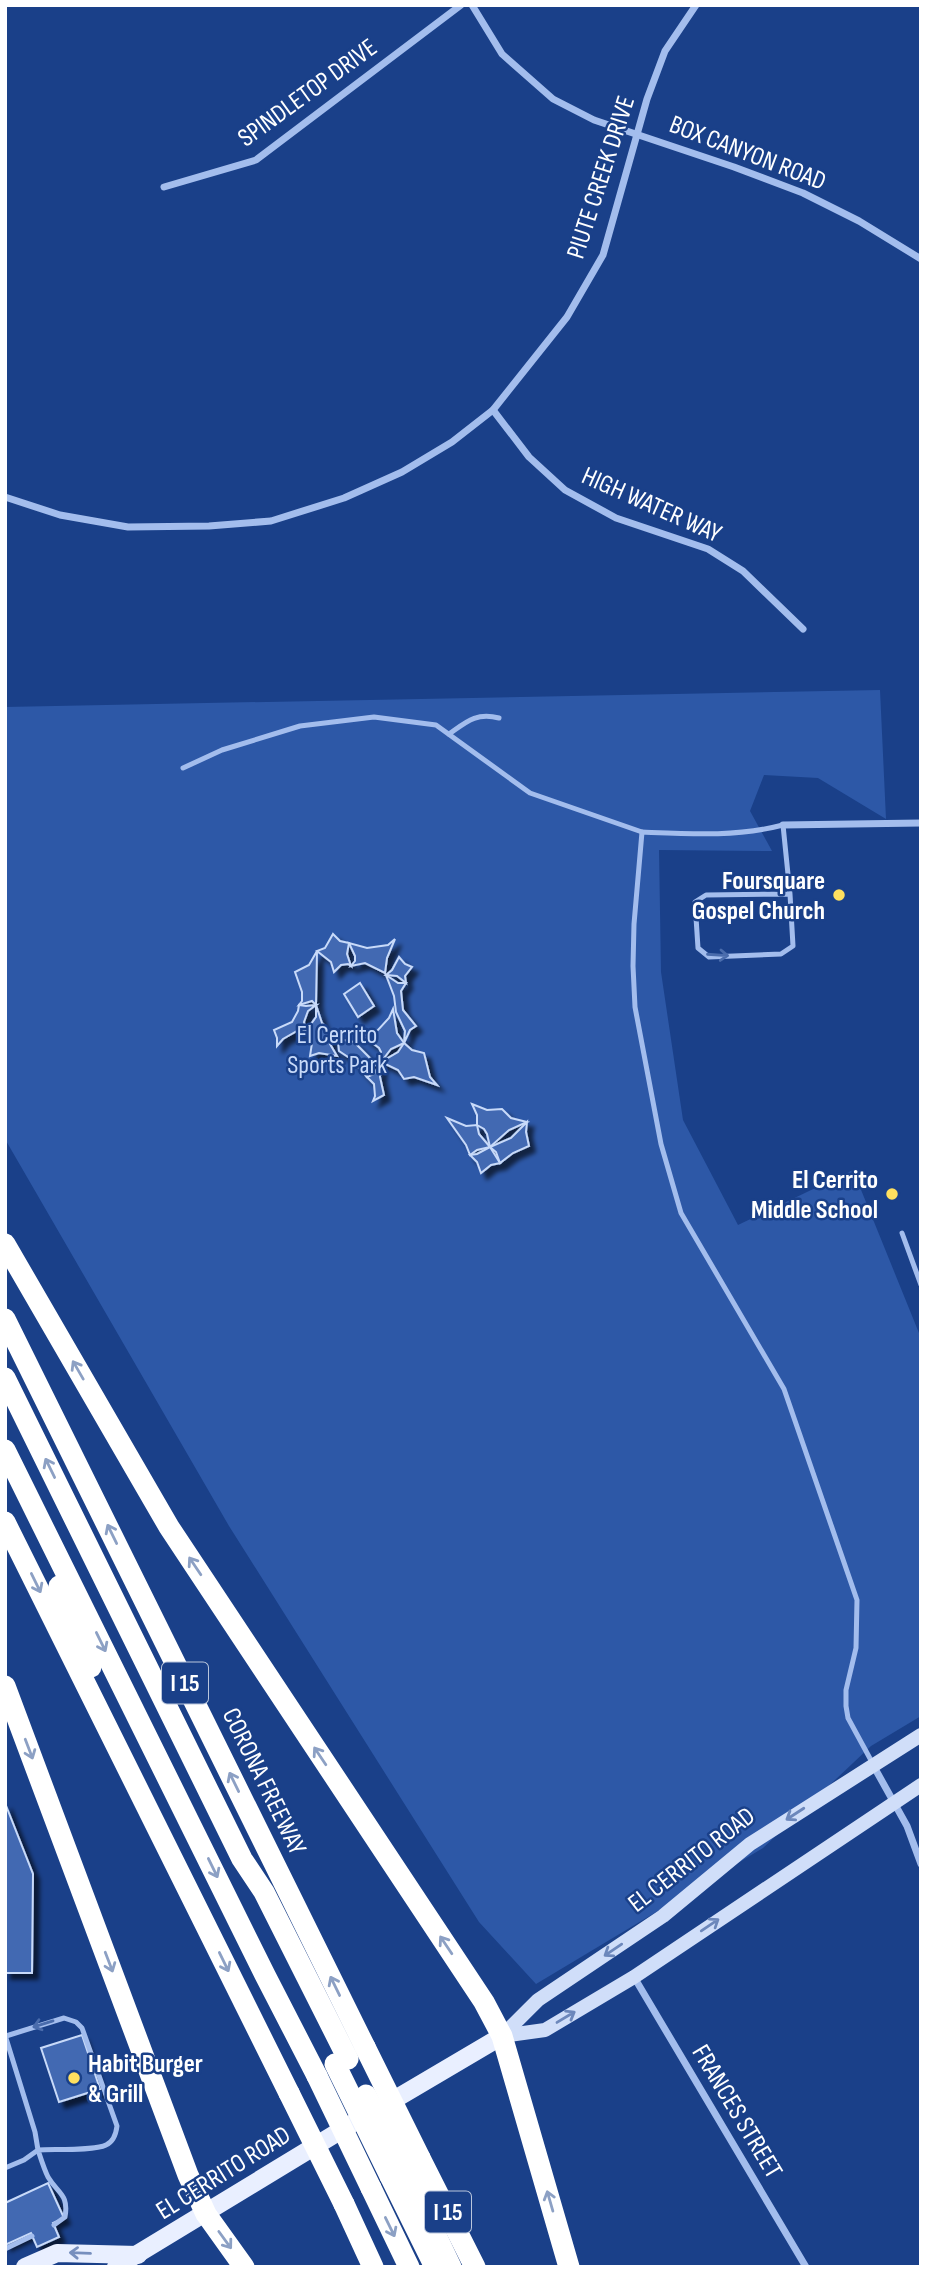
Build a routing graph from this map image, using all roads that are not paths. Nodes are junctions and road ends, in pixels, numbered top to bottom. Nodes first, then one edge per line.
1 (461, 5) edge
2 (472, 5) edge
3 (696, 5) edge
4 (636, 133) junction
5 (164, 187) dead end
6 (921, 258) edge
7 (493, 410) junction
8 (5, 497) edge
9 (803, 629) dead end
10 (499, 718) dead end
11 (449, 734) junction
12 (183, 768) dead end
13 (921, 823) edge
14 (783, 825) junction
15 (642, 832) junction
16 (790, 894) junction
17 (902, 1233) dead end
18 (5, 1244) edge
19 (921, 1285) edge
20 (5, 1319) edge
21 (5, 1378) edge
22 (5, 1450) edge
23 (5, 1474) edge
24 (5, 1522) edge
25 (5, 1686) edge
26 (921, 1735) edge
27 (873, 1764) junction
28 (921, 1784) edge
29 (137, 1787) junction
30 (895, 1802) junction
31 (921, 1864) edge
32 (634, 1977) junction
33 (6, 2035) edge
34 (502, 2036) junction
35 (349, 2057) junction
36 (38, 2150) junction
37 (405, 2167) junction
38 (5, 2168) edge
39 (206, 2214) junction
40 (54, 2225) dead end
41 (32, 2236) dead end
42 (5, 2249) edge
43 (138, 2255) junction
44 (25, 2267) edge
45 (116, 2267) edge
46 (244, 2267) edge
47 (373, 2267) edge
48 (409, 2267) edge
49 (435, 2267) edge
50 (451, 2267) edge
51 (475, 2267) edge
52 (569, 2267) edge
53 (806, 2267) edge

1 - 5 street, SPINDLETOP DRIVE
2 - 4 street, BOX CANYON ROAD
3 - 4 street, PIUTE CREEK DRIVE
4 - 6 street, BOX CANYON ROAD
4 - 7 street, PIUTE CREEK DRIVE
7 - 8 street, PIUTE CREEK DRIVE
7 - 9 street, HIGH WATER WAY
10 - 11 lane
11 - 12 lane
11 - 15 lane
13 - 14 street
14 - 15 lane
14 - 16 lane
15 - 27 lane
16 -> 16 lane
17 - 19 lane
34 -> 18 highway
35 -> 20 highway, CORONA FREEWAY / I 15
35 -> 21 highway
22 -> 48 highway, bridge
23 - 29 highway
24 -> 29 highway
25 -> 39 highway
26 - 27 main road, EL CERRITO ROAD
27 - 30 street
27 -> 34 main road, EL CERRITO ROAD
28 - 30 main road, EL CERRITO ROAD
29 -> 47 highway, bridge
30 - 31 street
32 -> 30 main road, EL CERRITO ROAD
34 -> 32 main road, EL CERRITO ROAD
32 - 53 street, FRANCES STREET
33 - 36 lane
36 -> 33 lane
34 - 39 main road, EL CERRITO ROAD
52 -> 34 highway
35 - 37 highway, CORONA FREEWAY / I 15, bridge
35 - 37 highway, bridge
36 - 38 lane
36 - 40 lane
37 - 49 highway
37 - 50 highway
37 - 51 highway, CORONA FREEWAY / I 15
39 - 43 main road, EL CERRITO ROAD
39 -> 46 highway
41 - 42 lane
43 -> 44 main road
43 - 45 main road, EL CERRITO ROAD

